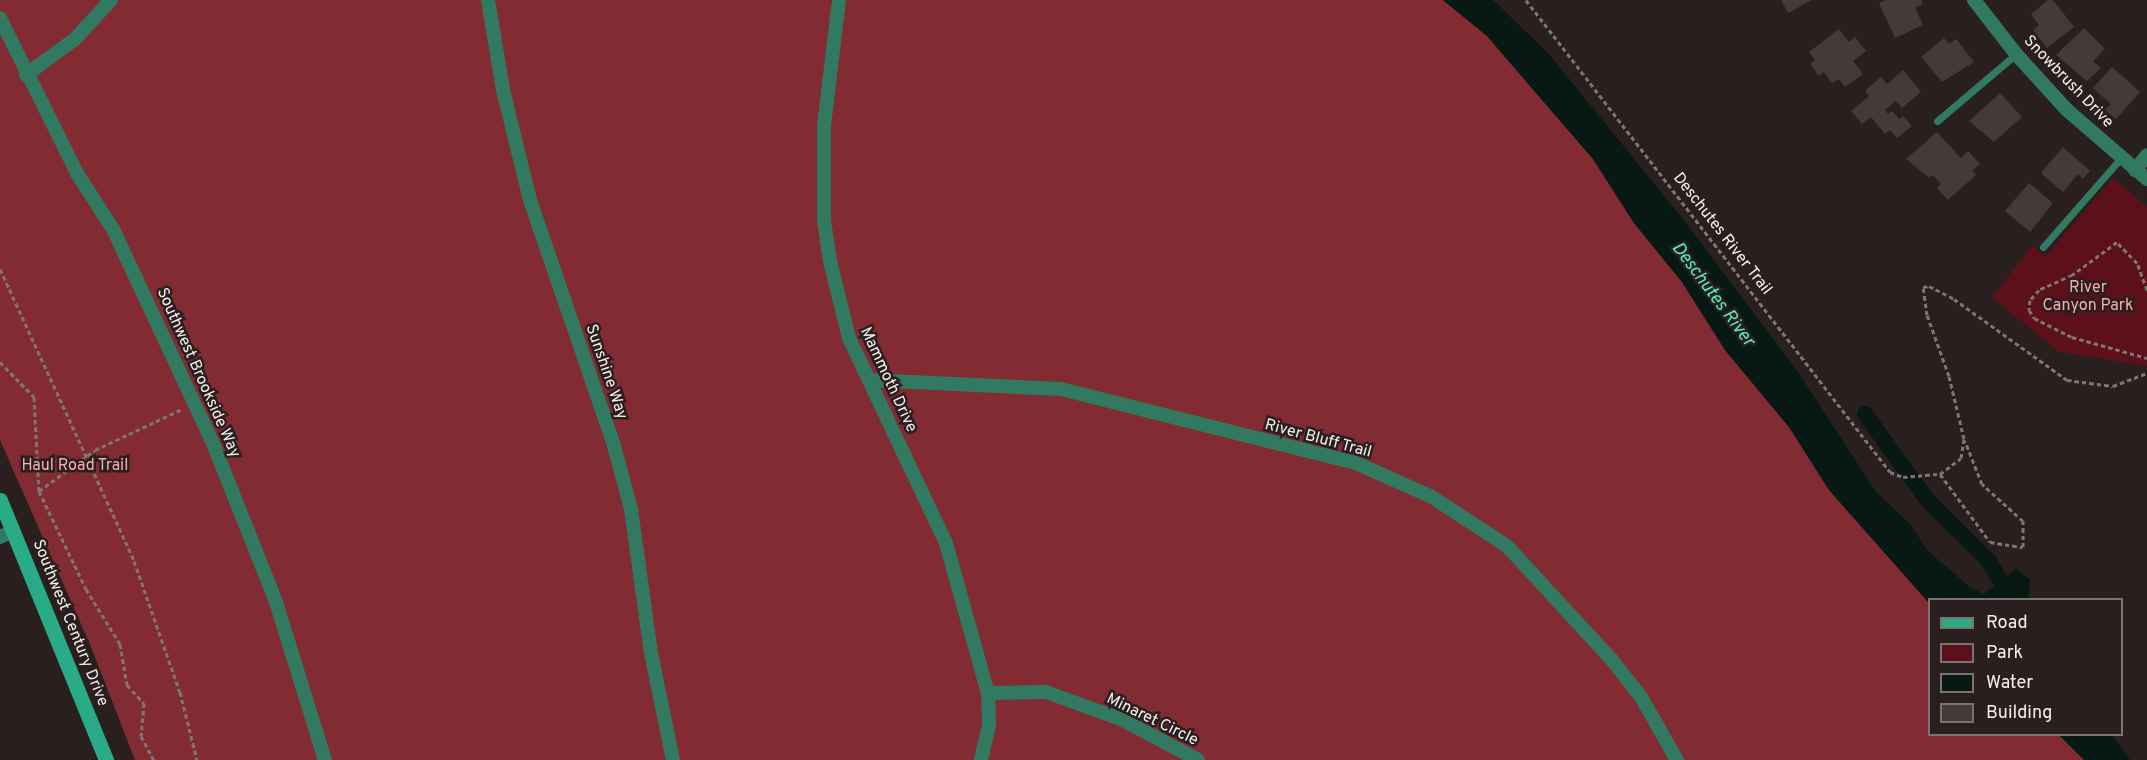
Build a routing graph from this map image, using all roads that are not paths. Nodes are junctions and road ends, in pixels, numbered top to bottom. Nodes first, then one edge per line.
1 (111, 0) edge
2 (488, 0) edge
3 (839, 0) edge
4 (1974, 0) edge
5 (0, 18) edge
6 (2016, 54) junction
7 (26, 75) junction
8 (1937, 121) dead end
9 (2147, 155) edge
10 (2121, 158) junction
11 (2135, 170) junction
12 (2147, 179) edge
13 (2043, 247) dead end
14 (868, 380) junction
15 (0, 500) edge
16 (6, 534) edge
17 (988, 693) junction
18 (106, 760) edge
19 (325, 760) edge
20 (673, 760) edge
21 (981, 760) edge
22 (1197, 760) edge
23 (1677, 760) edge

1 - 7 street
2 - 20 street, Sunshine Way
3 - 14 street, Mammoth Drive
4 - 6 street, Snowbrush Drive
5 - 7 street, Southwest Brookside Way
6 - 8 lane
6 - 10 street, Snowbrush Drive
7 - 19 street, Southwest Brookside Way
9 - 11 street
10 - 11 street, Snowbrush Drive
10 - 13 lane
11 - 12 street, Snowbrush Drive
14 - 17 street, Mammoth Drive
14 - 23 street, River Bluff Trail
15 - 16 main road, Southwest Century Drive
16 - 18 main road, Southwest Century Drive
17 - 21 street, Mammoth Drive
17 - 22 street, Minaret Circle

